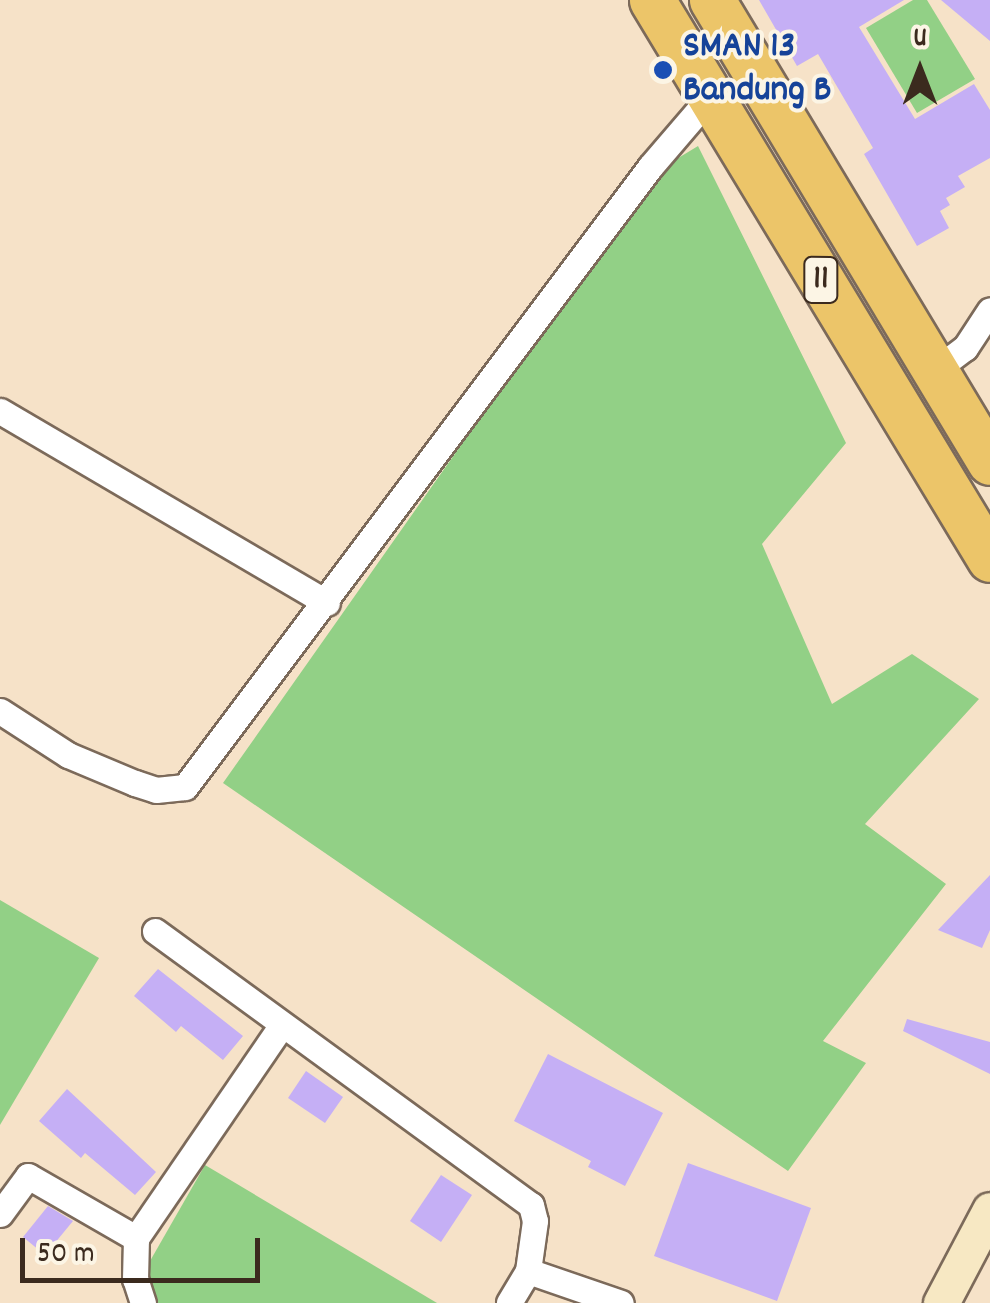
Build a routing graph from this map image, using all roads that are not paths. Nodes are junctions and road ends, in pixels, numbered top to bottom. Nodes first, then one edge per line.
1 (652, 0) edge
2 (712, 0) edge
3 (710, 97) junction
4 (990, 310) edge
5 (934, 371) junction
6 (0, 412) edge
7 (990, 462) edge
8 (990, 559) edge
9 (327, 603) junction
10 (0, 711) edge
11 (155, 931) dead end
12 (282, 1026) junction
13 (990, 1210) edge
14 (0, 1214) edge
15 (136, 1238) junction
16 (528, 1271) junction
17 (144, 1303) edge
18 (509, 1303) edge
19 (621, 1303) edge
20 (941, 1303) edge

1 - 3 highway, 11
2 - 5 highway, 11
3 - 8 highway, 11
3 - 9 street
4 - 5 street
5 - 7 highway, 11
6 - 9 street
9 - 10 street
11 - 12 street
12 - 15 street
12 - 16 street
13 - 20 main road
14 - 15 street
15 - 17 street
16 - 18 street
16 - 19 street

